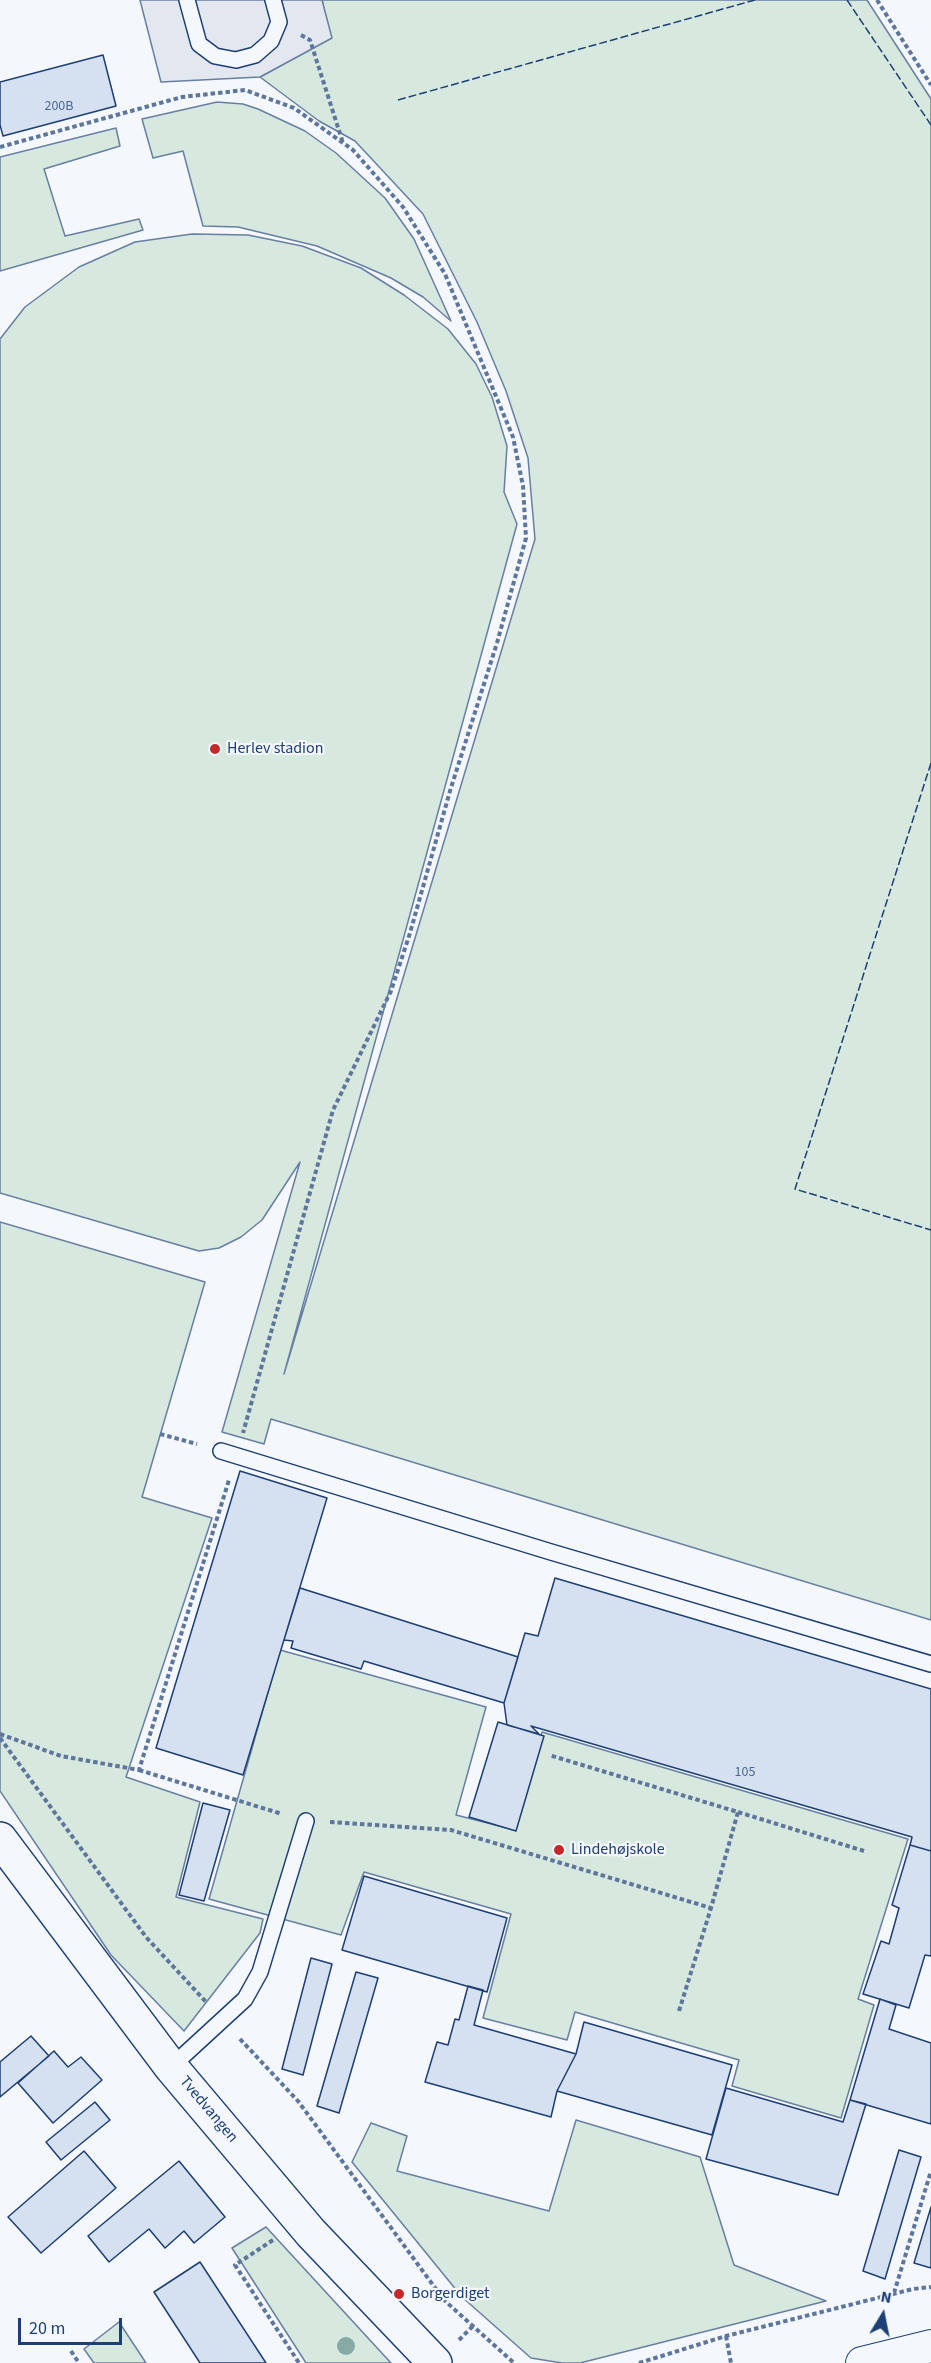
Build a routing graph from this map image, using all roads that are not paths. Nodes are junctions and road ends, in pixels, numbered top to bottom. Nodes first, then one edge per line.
1 (187, 0) edge
2 (273, 0) edge
3 (221, 1451) road end
4 (931, 1664) edge
5 (306, 1821) road end
6 (0, 1839) edge
7 (171, 2067) junction
8 (931, 2346) edge
9 (435, 2363) edge
10 (862, 2363) edge

1 - 2 lane
3 - 4 lane
5 - 7 lane
6 - 7 street, Tvedvangen
7 - 9 street, Tvedvangen
8 - 10 street

